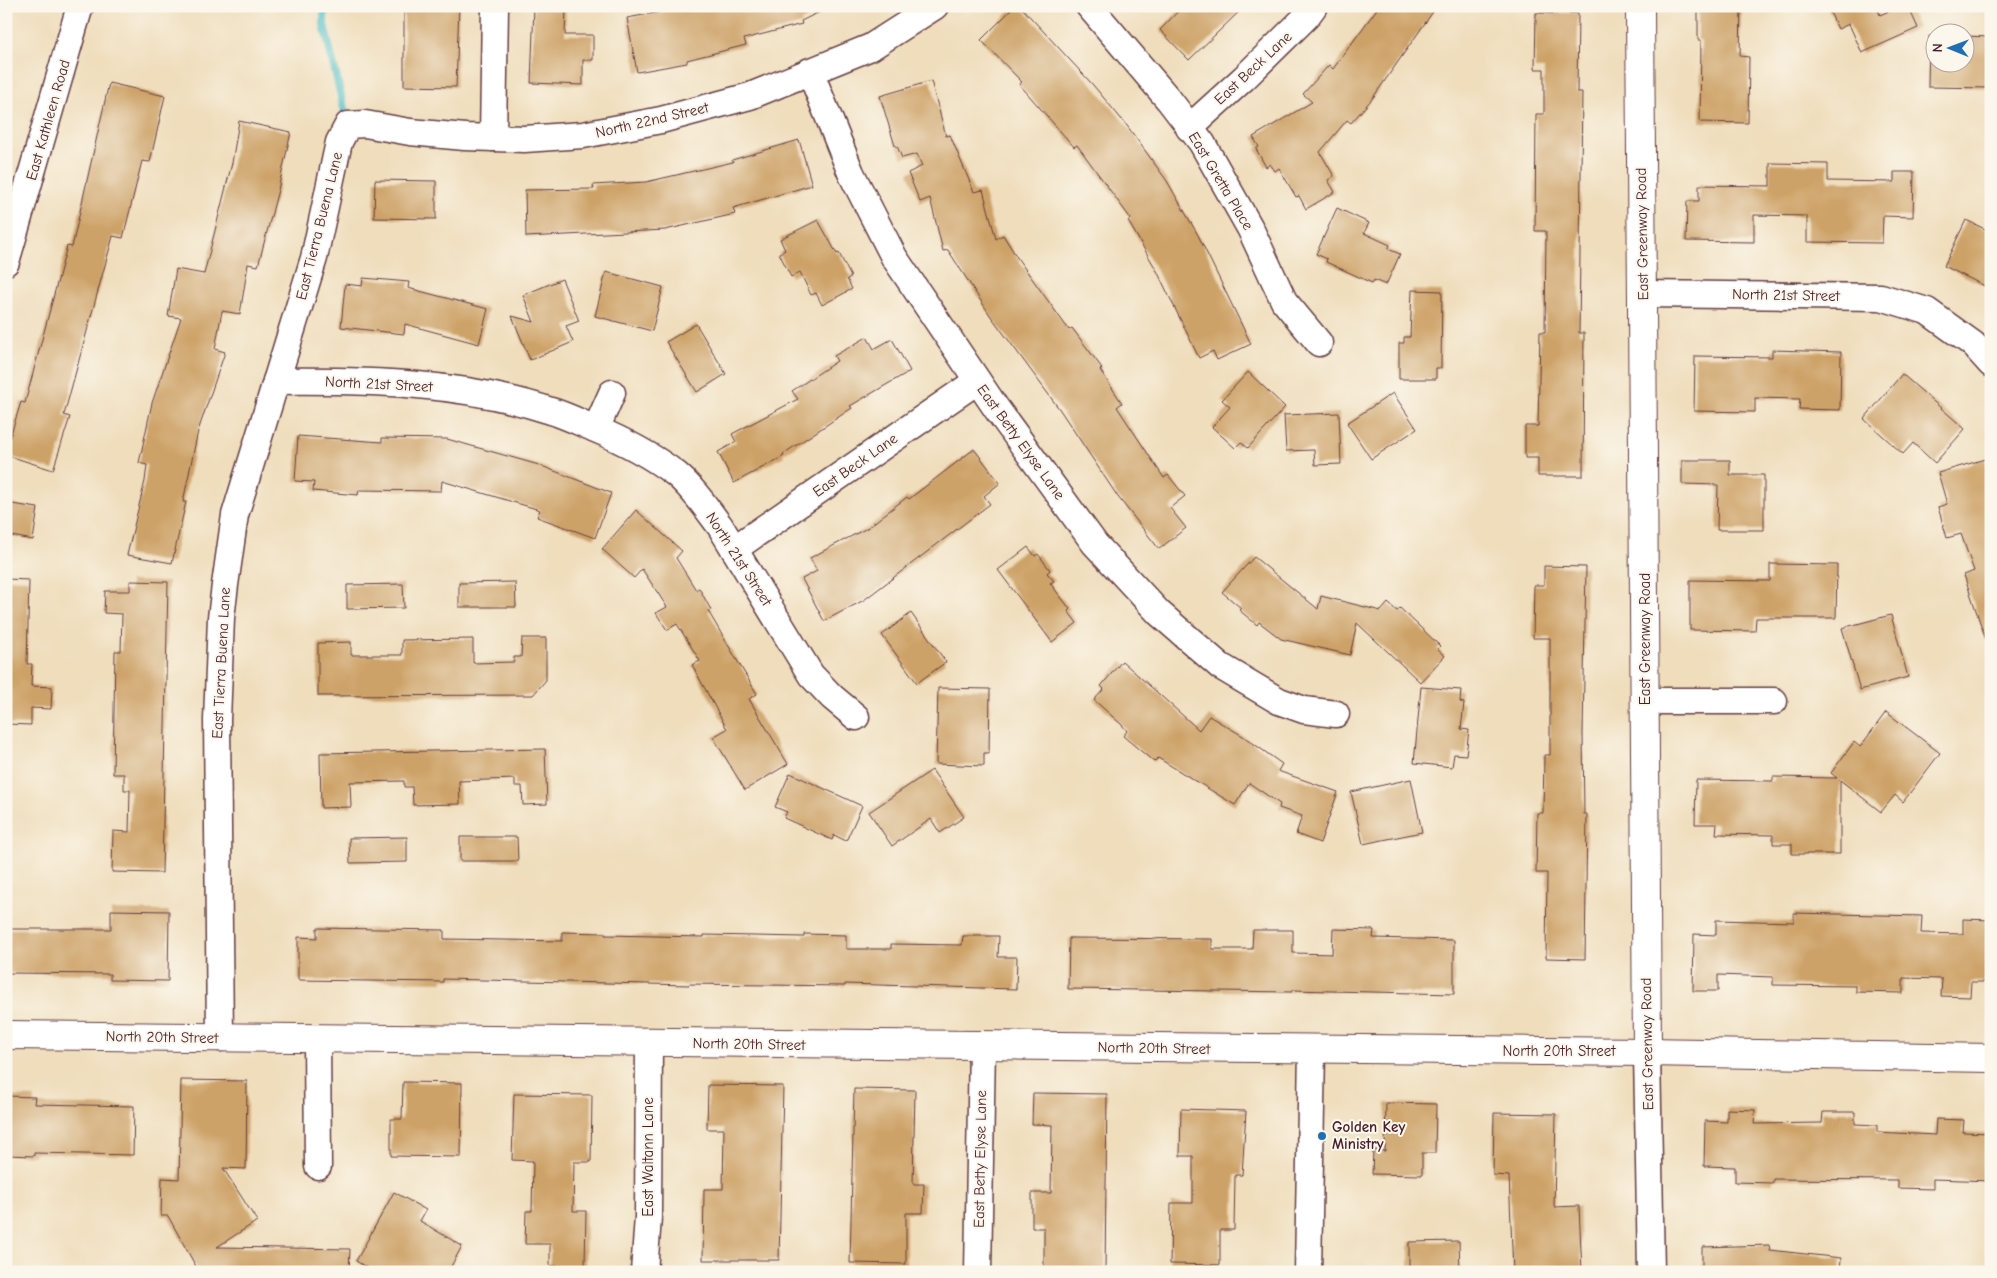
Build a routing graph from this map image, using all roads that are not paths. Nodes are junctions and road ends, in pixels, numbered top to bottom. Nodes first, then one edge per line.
1 (80, 6) edge
2 (495, 6) edge
3 (935, 6) edge
4 (1089, 6) edge
5 (1314, 6) edge
6 (1640, 6) edge
7 (810, 71) junction
8 (348, 125) joint
9 (1189, 128) junction
10 (493, 138) junction
11 (6, 262) edge
12 (1643, 294) junction
13 (1319, 343) dead end
14 (1991, 364) edge
15 (276, 381) junction
16 (977, 381) junction
17 (612, 393) dead end
18 (596, 429) junction
19 (734, 548) junction
20 (1645, 701) junction
21 (1774, 702) dead end
22 (1336, 714) dead end
23 (856, 716) dead end
24 (6, 1035) edge
25 (220, 1038) junction
26 (317, 1039) junction
27 (649, 1043) junction
28 (982, 1046) junction
29 (1312, 1050) junction
30 (1647, 1052) junction
31 (1991, 1058) edge
32 (318, 1166) dead end
33 (644, 1272) edge
34 (978, 1272) edge
35 (1308, 1272) edge
36 (1651, 1272) edge

1 - 11 street, East Kathleen Road
2 - 10 street
3 - 7 street, North 22nd Street
4 - 9 street, East Gretta Place
5 - 9 street, East Beck Lane
6 - 12 street, East Greenway Road
7 - 10 street, North 22nd Street
7 - 16 street, East Betty Elyse Lane
8 - 10 street, North 22nd Street
8 - 15 street, East Tierra Buena Lane
9 - 13 street, East Gretta Place
12 - 14 street, North 21st Street
12 - 20 street, East Greenway Road
15 - 18 street, North 21st Street
15 - 25 street, East Tierra Buena Lane
16 - 19 street, East Beck Lane
16 - 22 street, East Betty Elyse Lane
17 - 18 street
18 - 19 street, North 21st Street
19 - 23 street, North 21st Street
20 - 21 street
20 - 30 street, East Greenway Road
24 - 25 street, North 20th Street
25 - 26 street, North 20th Street
26 - 27 street, North 20th Street
26 - 32 street
27 - 28 street, North 20th Street
27 - 33 street, East Waltann Lane
28 - 29 street, North 20th Street
28 - 34 street, East Betty Elyse Lane
29 - 30 street, North 20th Street
29 - 35 street
30 - 31 street, North 20th Street
30 - 36 street, East Greenway Road

